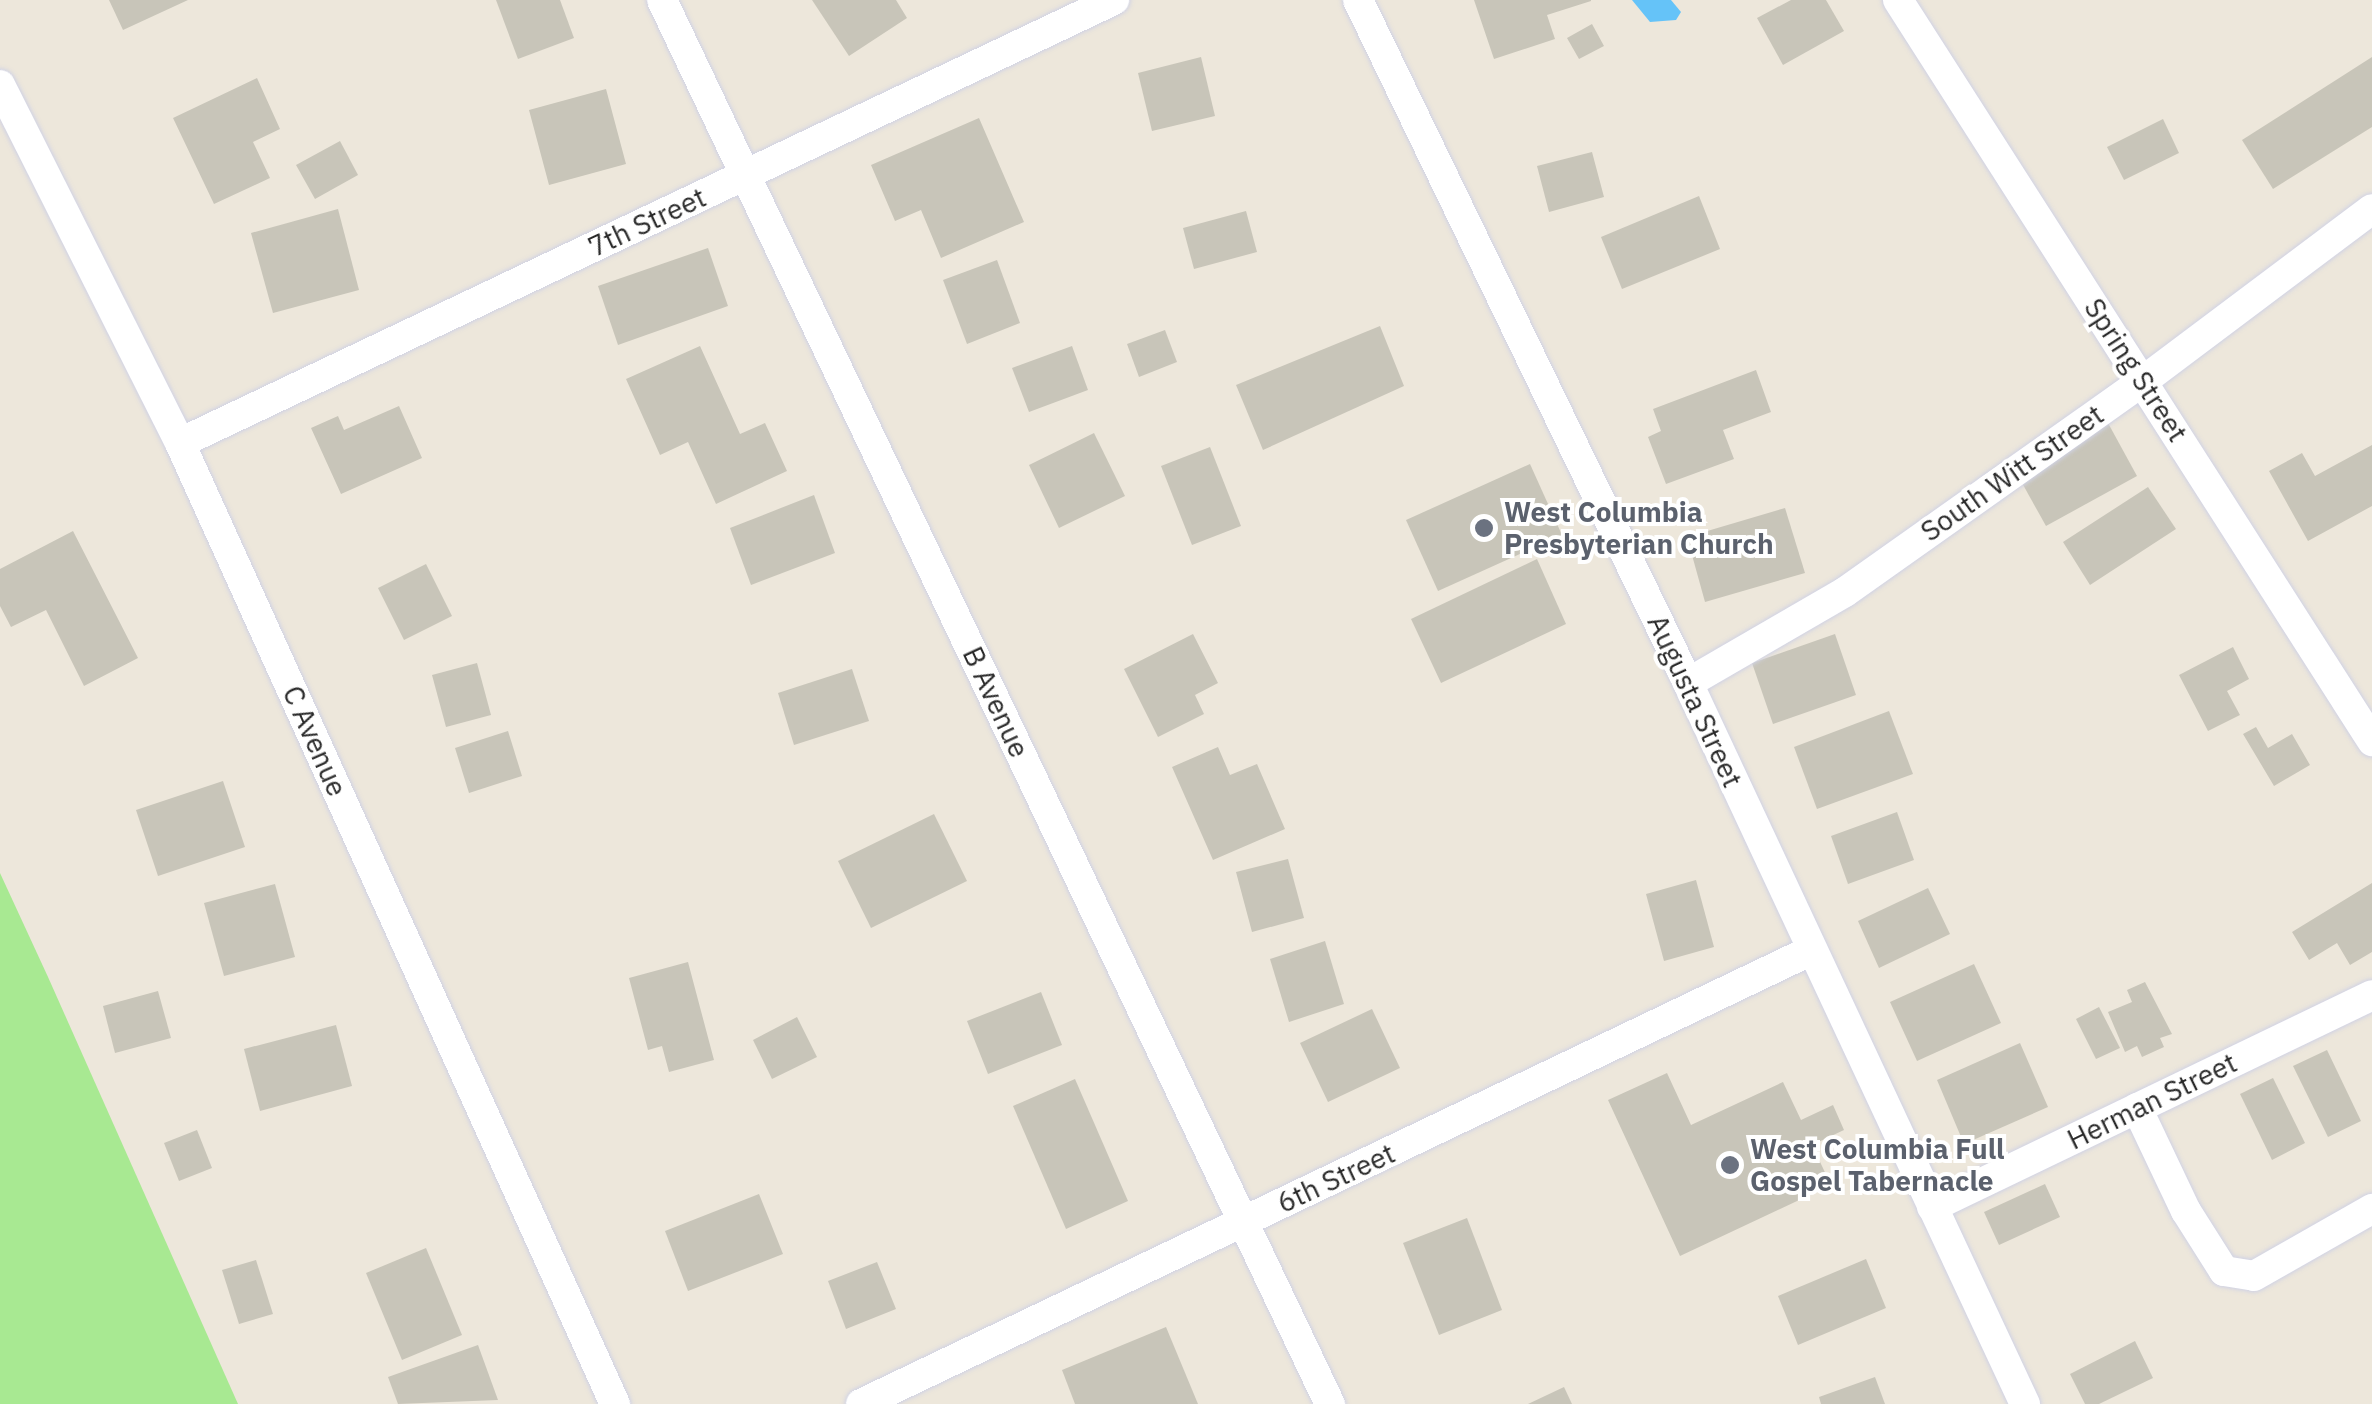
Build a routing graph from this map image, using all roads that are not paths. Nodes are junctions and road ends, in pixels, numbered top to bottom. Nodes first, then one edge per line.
1 (662, 0) edge
2 (1114, 0) edge
3 (1358, 0) edge
4 (1898, 0) edge
5 (0, 85) edge
6 (746, 176) junction
7 (2372, 210) edge
8 (2143, 381) junction
9 (180, 443) junction
10 (1688, 684) junction
11 (2372, 741) edge
12 (1810, 951) junction
13 (2372, 995) edge
14 (2137, 1108) junction
15 (1932, 1208) junction
16 (2372, 1209) edge
17 (1243, 1222) junction
18 (615, 1404) edge
19 (861, 1404) edge
20 (1330, 1404) edge
21 (2025, 1404) edge

1 - 6 street, B Avenue
2 - 6 street, 7th Street
3 - 10 street, Augusta Street
4 - 8 street, Spring Street
5 - 9 street, C Avenue
6 - 9 street, 7th Street
6 - 17 street, B Avenue
7 - 8 street, South Witt Street
8 - 10 street, South Witt Street
8 - 11 street, Spring Street
9 - 18 street, C Avenue
10 - 12 street, Augusta Street
12 - 15 street, Augusta Street
12 - 17 street, 6th Street
13 - 14 street, Herman Street
14 - 15 street, Herman Street
14 - 16 street
15 - 21 street, Augusta Street
17 - 19 street, 6th Street
17 - 20 street, B Avenue

